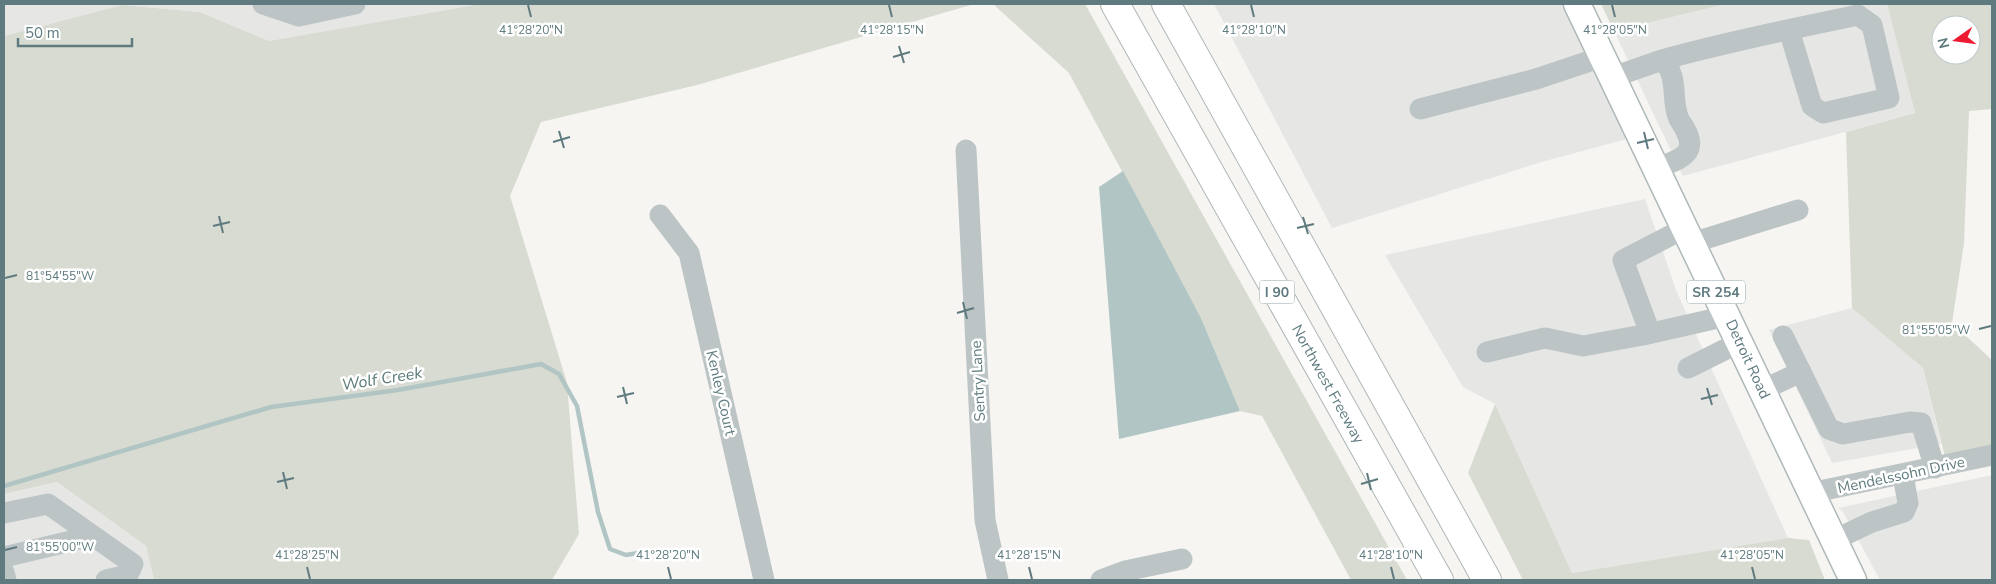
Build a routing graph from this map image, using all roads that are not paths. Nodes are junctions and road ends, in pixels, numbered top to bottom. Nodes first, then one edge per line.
1 (263, 4) edge
2 (355, 4) edge
3 (1115, 4) edge
4 (1166, 4) edge
5 (1577, 4) edge
6 (1790, 30) junction
7 (1662, 60) junction
8 (1608, 67) junction
9 (1420, 109) dead end
10 (966, 150) dead end
11 (1656, 168) junction
12 (1798, 210) dead end
13 (660, 215) dead end
14 (1689, 236) junction
15 (1727, 316) junction
16 (1650, 333) junction
17 (1783, 336) dead end
18 (1740, 342) junction
19 (1487, 352) dead end
20 (1688, 368) dead end
21 (1801, 372) junction
22 (1762, 390) junction
23 (1992, 455) edge
24 (1935, 468) junction
25 (1903, 475) junction
26 (1810, 493) junction
27 (4, 513) edge
28 (92, 536) junction
29 (1834, 540) junction
30 (4, 557) edge
31 (1182, 559) dead end
32 (4, 572) edge
33 (6, 580) edge
34 (106, 580) edge
35 (764, 580) edge
36 (998, 580) edge
37 (1101, 580) edge
38 (1439, 580) edge
39 (1487, 580) edge
40 (1853, 580) edge

1 - 2 street
3 - 38 highway, Northwest Freeway / I 90
4 - 39 highway, I 90
5 - 8 main road, Detroit Road / SR 254
6 - 6 street
6 - 7 street
7 - 8 street
7 - 11 street
8 - 9 street
8 - 11 main road, Detroit Road / SR 254
10 - 36 street, Sentry Lane
11 - 14 main road, Detroit Road / SR 254
12 - 14 street
13 - 35 street, Kenley Court
14 - 15 main road, Detroit Road / SR 254
14 - 16 street
15 - 16 street
15 - 18 main road, Detroit Road / SR 254
16 - 19 street
17 - 21 street
18 - 20 street
18 - 22 main road, Detroit Road / SR 254
21 - 22 street
21 - 24 street
22 - 26 main road, Detroit Road / SR 254
23 - 24 street, Mendelssohn Drive
24 - 25 street, Mendelssohn Drive
25 - 26 street, Mendelssohn Drive
25 - 29 street
26 - 29 main road, Detroit Road / SR 254
27 - 28 street
28 - 30 street
28 - 34 street
29 - 40 main road, Detroit Road / SR 254
31 - 37 street
32 - 33 street

